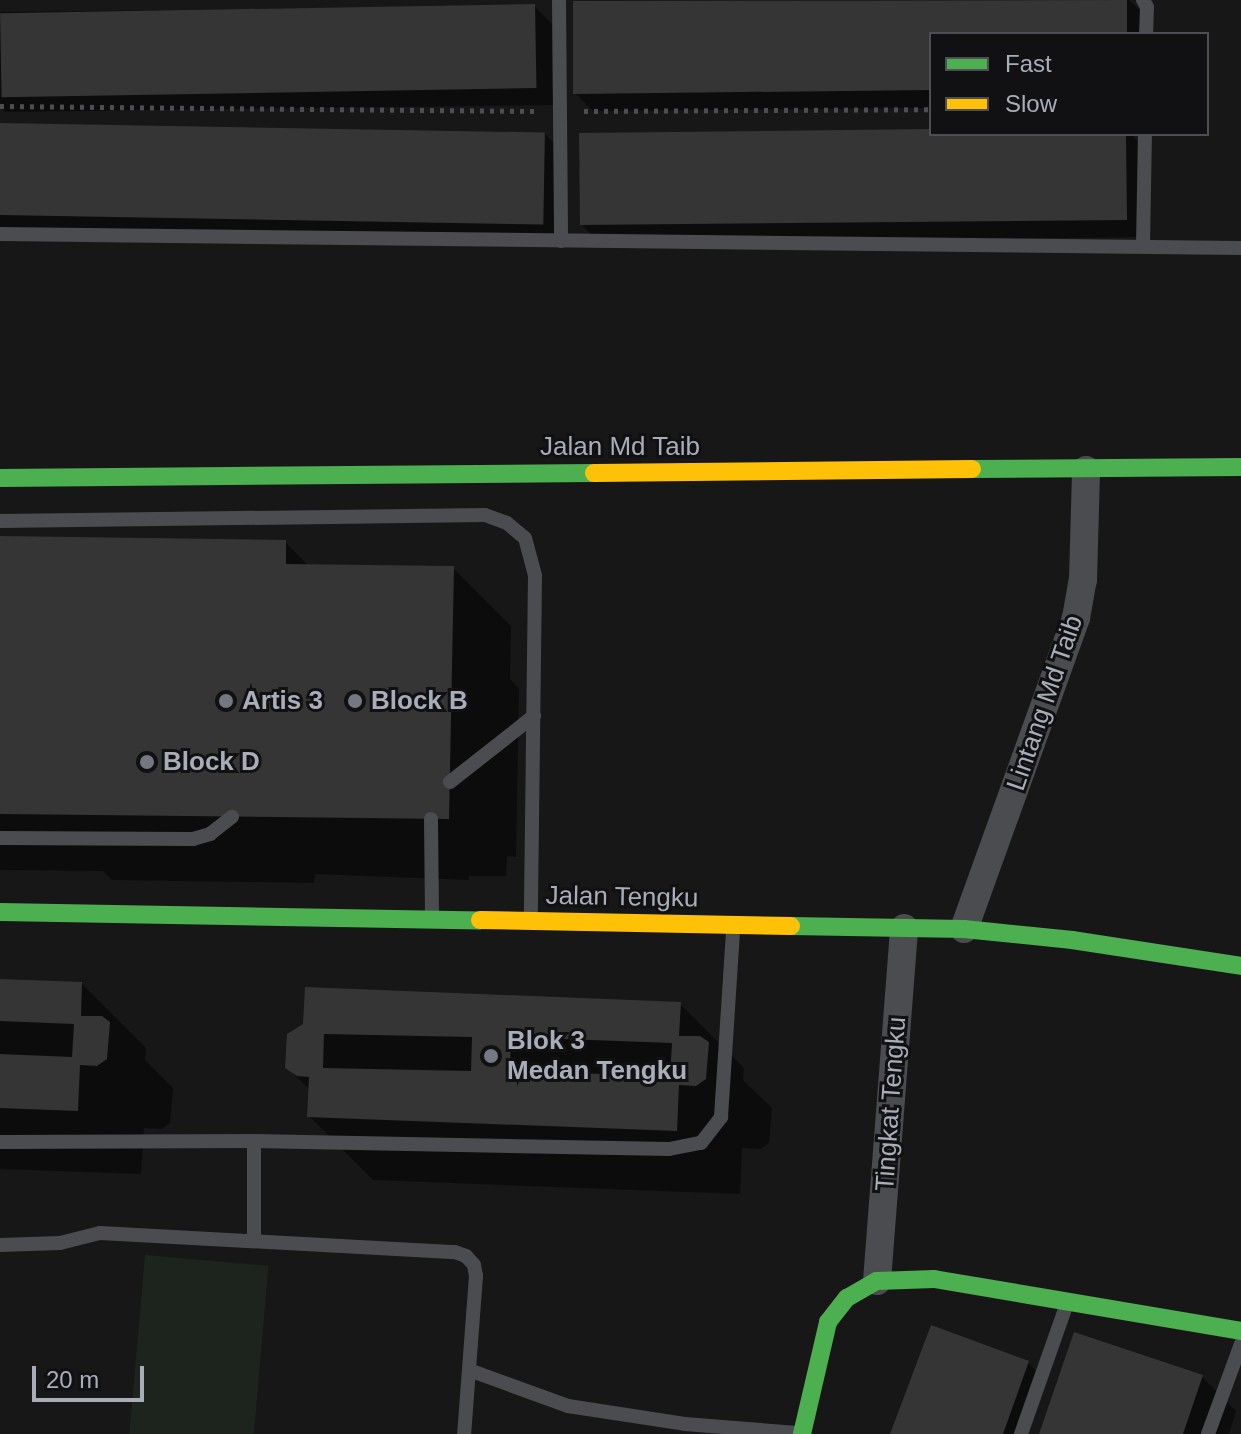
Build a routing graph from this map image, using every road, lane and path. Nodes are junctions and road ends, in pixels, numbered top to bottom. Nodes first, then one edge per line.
1 (559, 0) edge
2 (1143, 0) edge
3 (1146, 32) edge
4 (0, 106) edge
5 (929, 109) edge
6 (561, 111) junction
7 (1145, 136) edge
8 (0, 234) edge
9 (561, 241) junction
10 (1143, 246) junction
11 (1241, 248) edge
12 (1241, 467) edge
13 (1086, 470) junction
14 (0, 478) edge
15 (0, 521) edge
16 (534, 716) junction
17 (450, 782) dead end
18 (232, 817) dead end
19 (431, 819) dead end
20 (0, 838) edge
21 (0, 912) edge
22 (432, 919) junction
23 (531, 921) junction
24 (733, 925) junction
25 (904, 928) junction
26 (964, 929) junction
27 (1241, 966) edge
28 (254, 1141) junction
29 (0, 1142) edge
30 (254, 1239) junction
31 (0, 1245) edge
32 (877, 1281) junction
33 (1069, 1300) junction
34 (1241, 1331) edge
35 (1241, 1344) edge
36 (469, 1370) junction
37 (464, 1434) edge
38 (802, 1434) edge
39 (1021, 1434) edge
40 (1208, 1434) edge

1 - 6 lane
2 - 3 lane
4 - 6 path
5 - 6 path
6 - 9 lane
7 - 10 lane
8 - 9 lane
9 - 10 lane
10 - 11 lane
12 - 13 street, Jalan Md Taib
13 - 14 street, Jalan Md Taib
13 - 26 street, Lintang Md Taib
15 - 16 lane
16 - 17 lane
16 - 23 lane
18 - 20 lane
19 - 22 lane
21 - 22 street, Jalan Tengku
22 - 23 street, Jalan Tengku
23 - 24 street, Jalan Tengku
24 - 25 street, Jalan Tengku
24 - 28 lane
25 - 26 street, Jalan Tengku
25 - 32 street, Tingkat Tengku
26 - 27 street, Jalan Tengku
28 - 29 lane
28 - 30 lane
30 - 31 lane
30 - 36 lane
32 - 33 street
32 - 38 street
33 - 34 street
33 - 39 lane
35 - 40 lane
36 - 37 lane
36 - 38 lane

